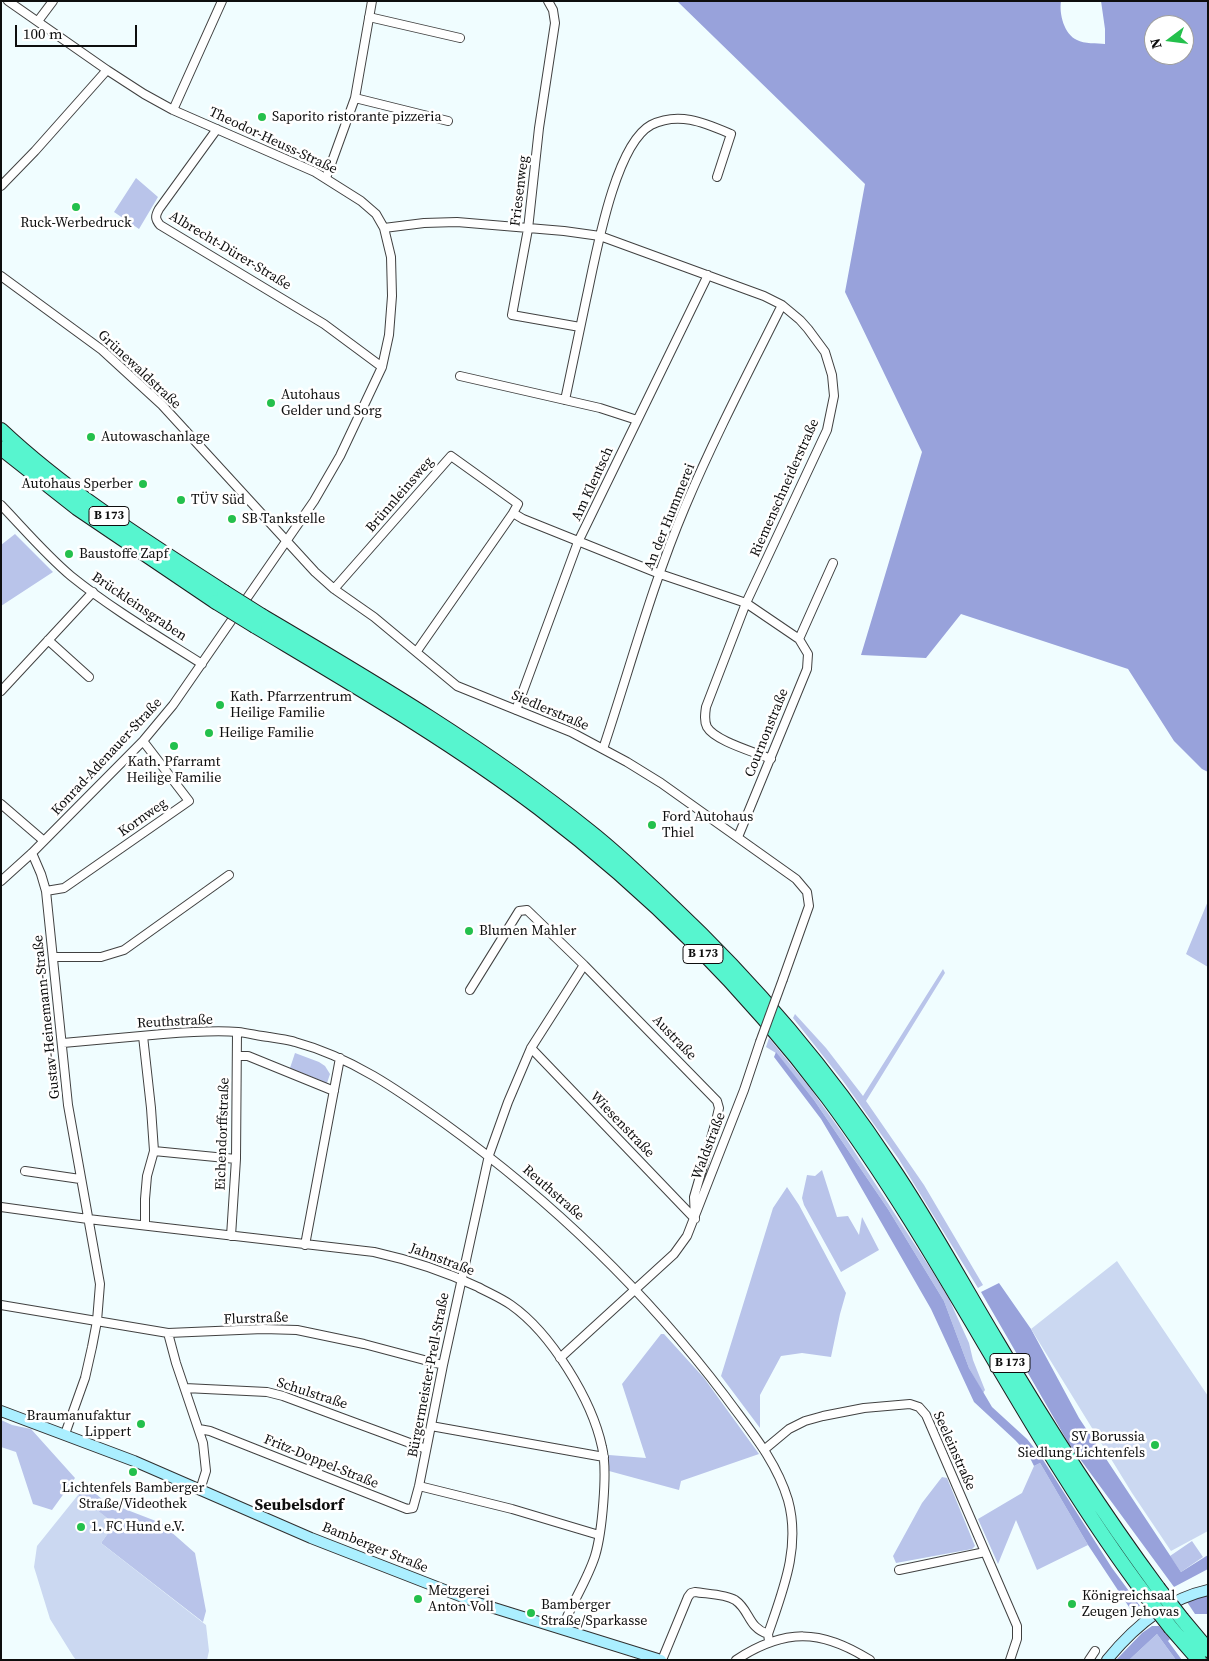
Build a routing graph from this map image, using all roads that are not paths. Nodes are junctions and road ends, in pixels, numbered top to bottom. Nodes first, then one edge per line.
1 (8, 1) edge
2 (53, 1) edge
3 (222, 1) edge
4 (372, 1) edge
5 (548, 1) edge
6 (369, 17) junction
7 (38, 21) junction
8 (460, 38) dead end
9 (107, 70) junction
10 (355, 98) junction
11 (173, 110) junction
12 (448, 121) dead end
13 (217, 129) junction
14 (717, 177) dead end
15 (326, 178) junction
16 (1, 186) edge
17 (384, 228) junction
18 (528, 229) junction
19 (600, 236) junction
20 (1, 276) edge
21 (708, 276) junction
22 (782, 305) junction
23 (580, 327) junction
24 (382, 367) junction
25 (460, 376) dead end
26 (565, 400) junction
27 (637, 420) junction
28 (1, 430) edge
29 (1, 448) edge
30 (1, 505) edge
31 (514, 513) junction
32 (287, 542) junction
33 (578, 542) junction
34 (833, 563) dead end
35 (660, 574) junction
36 (334, 589) junction
37 (93, 592) junction
38 (220, 597) junction
39 (746, 603) junction
40 (258, 621) junction
41 (799, 639) junction
42 (48, 640) junction
43 (417, 652) junction
44 (202, 664) junction
45 (89, 677) dead end
46 (1, 691) edge
47 (516, 710) junction
48 (143, 741) junction
49 (603, 749) junction
50 (771, 758) junction
51 (1, 804) edge
52 (738, 837) junction
53 (44, 842) junction
54 (32, 853) junction
55 (229, 875) dead end
56 (1, 881) edge
57 (46, 891) junction
58 (808, 897) joint
59 (54, 958) junction
60 (584, 965) junction
61 (470, 990) dead end
62 (236, 1032) junction
63 (142, 1036) junction
64 (63, 1043) junction
65 (531, 1048) junction
66 (237, 1056) junction
67 (340, 1058) junction
68 (334, 1091) junction
69 (154, 1151) junction
70 (489, 1155) junction
71 (236, 1159) junction
72 (25, 1171) dead end
73 (80, 1179) junction
74 (1, 1207) edge
75 (88, 1219) junction
76 (695, 1219) junction
77 (145, 1225) junction
78 (231, 1236) junction
79 (305, 1245) junction
80 (461, 1280) junction
81 (636, 1290) junction
82 (1, 1305) edge
83 (97, 1321) junction
84 (168, 1333) junction
85 (560, 1358) junction
86 (443, 1365) junction
87 (185, 1388) junction
88 (1, 1411) edge
89 (431, 1426) junction
90 (199, 1429) junction
91 (65, 1434) junction
92 (426, 1449) junction
93 (765, 1449) junction
94 (604, 1457) junction
95 (419, 1486) junction
96 (200, 1490) junction
97 (599, 1535) junction
98 (985, 1552) junction
99 (899, 1570) dead end
100 (1208, 1590) edge
101 (1177, 1624) junction
102 (562, 1629) junction
103 (768, 1638) junction
104 (1208, 1650) edge
105 (1095, 1651) dead end
106 (662, 1660) edge
107 (736, 1660) edge
108 (870, 1660) edge
109 (1010, 1660) edge
110 (1089, 1660) edge
111 (1106, 1660) edge
112 (1199, 1660) edge

1 - 7 street, Theodor-Heuss-Straße
2 - 7 street
3 - 11 street
4 - 6 street
5 - 18 street, Friesenweg
6 - 8 street
6 - 10 street
7 - 9 street, Theodor-Heuss-Straße
9 - 11 street, Theodor-Heuss-Straße
9 - 16 street
10 - 12 street
10 - 15 street
11 - 13 street, Theodor-Heuss-Straße
13 - 15 street, Theodor-Heuss-Straße
13 - 24 street, Albrecht-Dürer-Straße
14 - 19 street
15 - 17 street, Theodor-Heuss-Straße
17 - 18 street, Riemenschneiderstraße
17 - 24 street, Theodor-Heuss-Straße
18 - 19 street, Riemenschneiderstraße
18 - 23 street, Friesenweg
19 - 21 street, Riemenschneiderstraße
19 - 23 street
20 - 32 street, Grünewaldstraße
21 - 22 street, Riemenschneiderstraße
21 - 27 street, Am Klentsch
22 - 35 street, An der Hummerei
22 - 39 street, Riemenschneiderstraße
23 - 26 street
24 - 32 street, Theodor-Heuss-Straße
25 - 26 street
26 - 27 street
27 - 33 street, Am Klentsch
28 - 38 highway, B 173
29 - 38 highway, B 173
30 - 37 street, Brückleinsgraben
31 - 33 street
31 - 36 street, Brünnleinsweg
31 - 43 street
32 - 36 street, Siedlerstraße
32 - 44 street, Konrad-Adenauer-Straße
33 - 35 street
33 - 47 street, Am Klentsch
34 - 41 street
35 - 39 street
35 - 49 street, An der Hummerei
36 - 43 street, Siedlerstraße
37 - 42 street
37 - 44 street, Brückleinsgraben
38 - 40 highway, B 173, bridge
39 - 41 street
39 - 50 street, Riemenschneiderstraße
40 - 101 highway, B 173, bridge
40 - 101 highway, B 173, bridge
41 - 50 street, Cournonstraße
42 - 45 street
42 - 46 street
43 - 47 street, Siedlerstraße
44 - 48 street, Konrad-Adenauer-Straße
47 - 49 street, Siedlerstraße
48 - 53 street, Konrad-Adenauer-Straße
48 - 57 street, Kornweg
49 - 52 street, Siedlerstraße
50 - 52 street, Cournonstraße
51 - 53 street
52 - 58 street, Siedlerstraße
53 - 54 street, Konrad-Adenauer-Straße
54 - 56 street, Konrad-Adenauer-Straße
54 - 57 street, Gustav-Heinemann-Straße
55 - 59 street
57 - 59 street, Gustav-Heinemann-Straße
58 - 76 street, Waldstraße, bridge
59 - 64 street, Gustav-Heinemann-Straße
60 - 61 street, Austraße
60 - 65 street, Bürgermeister-Prell-Straße
60 - 76 street, Austraße
62 - 63 street, Reuthstraße
62 - 66 street, Eichendorffstraße
62 - 67 street, Reuthstraße
63 - 64 street, Reuthstraße
63 - 69 street
64 - 73 street, Gustav-Heinemann-Straße
65 - 70 street, Bürgermeister-Prell-Straße
65 - 76 street, Wiesenstraße
66 - 68 street
66 - 71 street, Eichendorffstraße
67 - 68 street
67 - 70 street, Reuthstraße
68 - 79 street
69 - 71 street
69 - 77 street
70 - 80 street, Bürgermeister-Prell-Straße
70 - 81 street, Reuthstraße
71 - 78 street, Eichendorffstraße
72 - 73 street
73 - 75 street, Gustav-Heinemann-Straße
74 - 75 street, Jahnstraße
75 - 77 street, Jahnstraße
75 - 83 street, Gustav-Heinemann-Straße
76 - 81 street, Waldstraße
77 - 78 street, Jahnstraße
78 - 79 street, Jahnstraße
79 - 80 street, Jahnstraße
80 - 85 street, Jahnstraße
80 - 86 street, Bürgermeister-Prell-Straße
81 - 85 street, Waldstraße
81 - 93 street, Reuthstraße
82 - 83 street, Flurstraße
83 - 84 street, Flurstraße
83 - 91 street, Gustav-Heinemann-Straße
84 - 86 street, Flurstraße
84 - 87 street
85 - 94 street, Jahnstraße
86 - 89 street, Bürgermeister-Prell-Straße
87 - 90 street
87 - 92 street, Schulstraße
88 - 91 street, Bamberger Straße
89 - 92 street, Bürgermeister-Prell-Straße
89 - 94 street
90 - 95 street, Fritz-Doppel-Straße
90 - 96 street
91 - 96 street, Bamberger Straße
92 - 95 street, Bürgermeister-Prell-Straße
93 - 98 street, Seeleinstraße
93 - 103 street, Reuthstraße
94 - 97 street, Jahnstraße
95 - 97 street
96 - 102 street, Bamberger Straße
97 - 102 street, Jahnstraße
98 - 99 street
98 - 109 street, Seeleinstraße
100 - 111 street
101 - 104 highway, B 173
101 - 112 highway, B 173
102 - 106 street, Bamberger Straße
103 - 106 street
103 - 107 street
103 - 108 street
105 - 110 street

